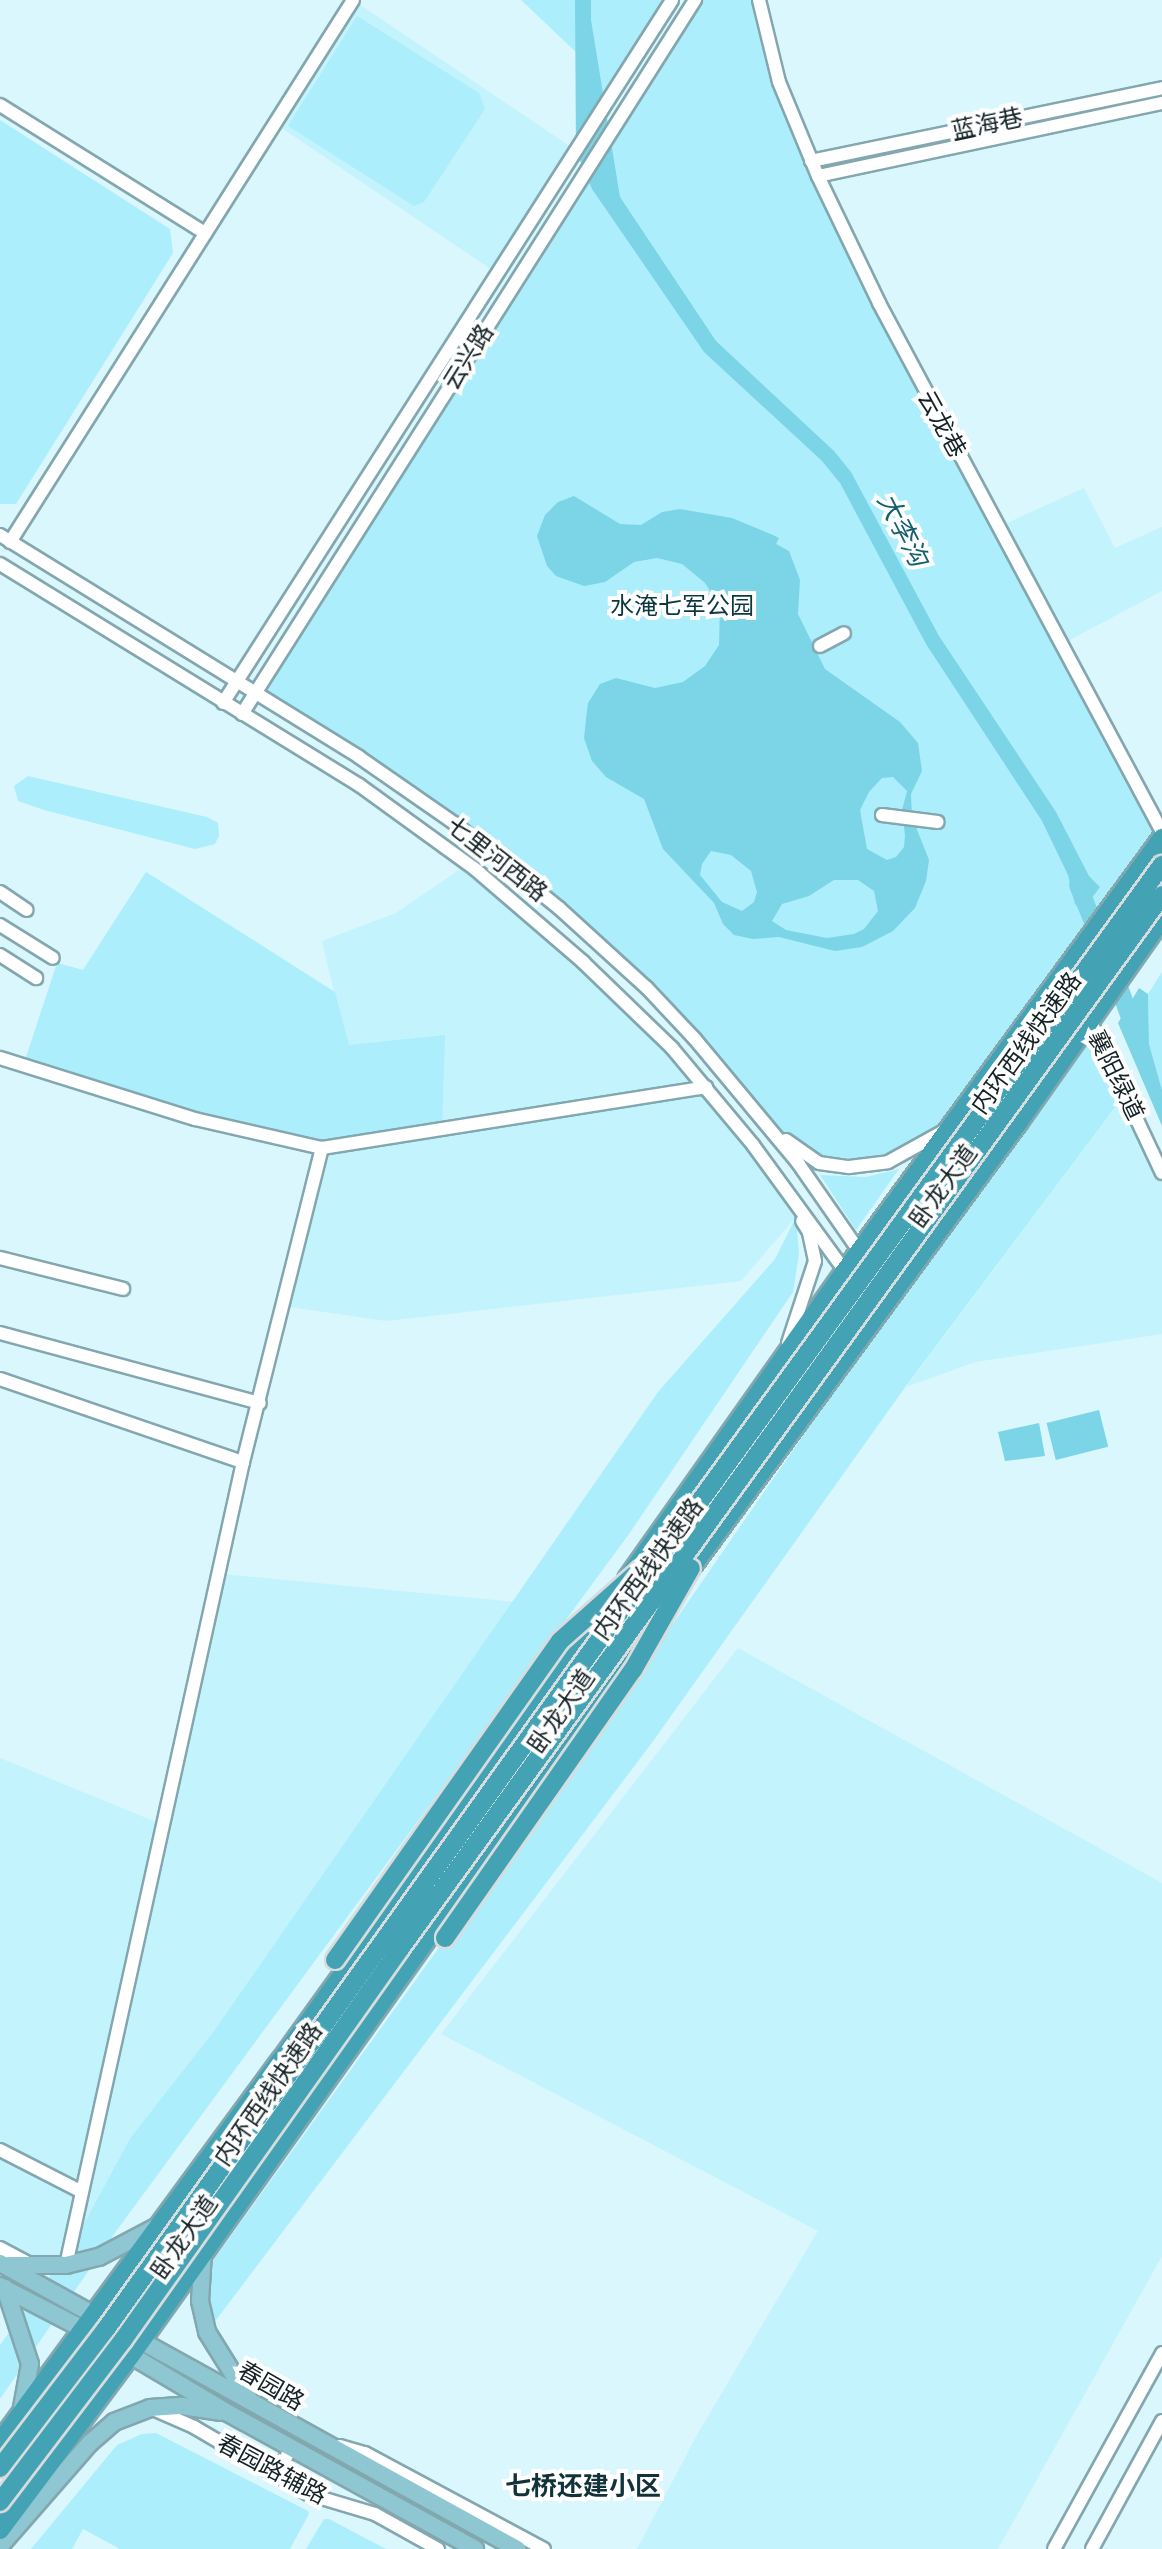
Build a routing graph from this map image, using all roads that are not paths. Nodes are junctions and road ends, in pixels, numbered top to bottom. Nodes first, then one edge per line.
1 (353, 0) edge
2 (672, 0) edge
3 (695, 0) edge
4 (759, 0) edge
5 (1162, 88) edge
6 (1162, 103) edge
7 (0, 105) edge
8 (811, 161) junction
9 (818, 176) junction
10 (205, 233) junction
11 (5, 538) edge
12 (0, 564) edge
13 (844, 633) dead end
14 (820, 646) dead end
15 (236, 683) junction
16 (255, 694) junction
17 (223, 703) junction
18 (242, 714) junction
19 (882, 815) dead end
20 (938, 822) dead end
21 (1162, 835) edge
22 (1162, 865) edge
23 (0, 892) edge
24 (1162, 895) edge
25 (27, 910) dead end
26 (1162, 919) edge
27 (0, 925) edge
28 (0, 955) edge
29 (53, 958) dead end
30 (36, 978) dead end
31 (1095, 1013) junction
32 (0, 1058) edge
33 (706, 1087) junction
34 (951, 1128) junction
35 (774, 1132) junction
36 (322, 1148) junction
37 (1162, 1173) edge
38 (779, 1180) junction
39 (860, 1250) junction
40 (0, 1258) edge
41 (845, 1271) junction
42 (123, 1289) dead end
43 (892, 1297) junction
44 (878, 1315) junction
45 (0, 1333) edge
46 (781, 1362) junction
47 (0, 1379) edge
48 (260, 1403) junction
49 (243, 1462) junction
50 (734, 1492) junction
51 (670, 1543) junction
52 (349, 2052) junction
53 (281, 2060) junction
54 (0, 2150) edge
55 (82, 2192) junction
56 (162, 2224) junction
57 (203, 2251) junction
58 (1, 2259) edge
59 (66, 2265) junction
60 (2, 2287) edge
61 (7, 2312) edge
62 (91, 2322) junction
63 (142, 2339) junction
64 (1162, 2353) edge
65 (131, 2355) junction
66 (251, 2402) junction
67 (150, 2408) junction
68 (21, 2413) junction
69 (228, 2413) junction
70 (1162, 2421) edge
71 (0, 2442) edge
72 (291, 2448) junction
73 (0, 2468) edge
74 (277, 2475) junction
75 (0, 2502) edge
76 (476, 2519) junction
77 (0, 2530) edge
78 (0, 2546) edge
79 (438, 2549) edge
80 (475, 2549) edge
81 (517, 2549) edge
82 (544, 2549) edge
83 (1054, 2549) edge
84 (1092, 2549) edge

1 - 10 street
2 - 15 street, 云兴路
3 - 16 street, 云兴路
4 - 8 street, 云龙巷
5 - 8 street, 蓝海巷
6 - 9 street, 蓝海巷
7 - 10 street
8 - 9 street, 云龙巷
9 - 21 street, 云龙巷
10 - 11 street
11 - 15 street, 七里河西路
12 - 17 street, 七里河西路
13 - 14 street
15 - 16 street, 七里河西路
15 - 17 street, 云兴路
16 - 18 street, 云兴路
16 - 35 street, 七里河西路
17 - 18 street, 七里河西路
18 - 33 street, 七里河西路
19 - 20 street
21 - 34 highway, 卧龙大道
22 - 51 highway, 内环西线快速路, bridge
23 - 25 street
24 - 50 highway, 内环西线快速路, bridge
26 - 31 highway, 卧龙大道
27 - 29 street
28 - 30 street
31 - 37 street, 襄阳绿道
31 - 43 highway, 卧龙大道
32 - 36 street
33 - 36 street
33 - 38 street, 七里河西路
34 - 35 street
34 - 39 highway, 卧龙大道
35 - 39 street, 七里河西路
36 - 48 street
38 - 41 street, 七里河西路
38 - 46 street
39 - 41 highway, 卧龙大道
39 - 43 street, 七里河西路
40 - 42 street
41 - 44 street, 七里河西路
41 - 46 highway, 卧龙大道
43 - 44 highway, 卧龙大道
44 - 52 highway, 卧龙大道
45 - 48 street
46 - 53 highway, 卧龙大道
47 - 49 street
48 - 49 street
49 - 55 street
50 - 52 highway, bridge
50 - 75 highway, 内环西线快速路, bridge
51 - 53 highway, bridge
51 - 73 highway, 内环西线快速路, bridge
52 - 57 highway, 卧龙大道
53 - 56 highway, 卧龙大道
54 - 55 street
55 - 59 street
56 - 59 main road
56 - 62 highway, 卧龙大道
57 - 63 highway, 卧龙大道
57 - 66 main road
58 - 59 main road
58 - 62 main road, 春园路
60 - 61 main road
60 - 62 main road, 春园路
61 - 68 main road
62 - 63 main road, 春园路
62 - 65 main road, 春园路
62 - 68 highway, 卧龙大道
63 - 65 highway, 卧龙大道
63 - 66 main road, 春园路
64 - 83 street
65 - 69 main road, 春园路
65 - 77 highway, 卧龙大道
66 - 76 main road, 春园路
67 - 69 main road
67 - 74 street, 春园路辅路
67 - 78 main road
68 - 71 highway, 卧龙大道
69 - 72 main road, 春园路
70 - 84 street
72 - 74 street
72 - 80 main road, 春园路
74 - 79 street, 春园路辅路
76 - 81 main road, 春园路
76 - 82 street

